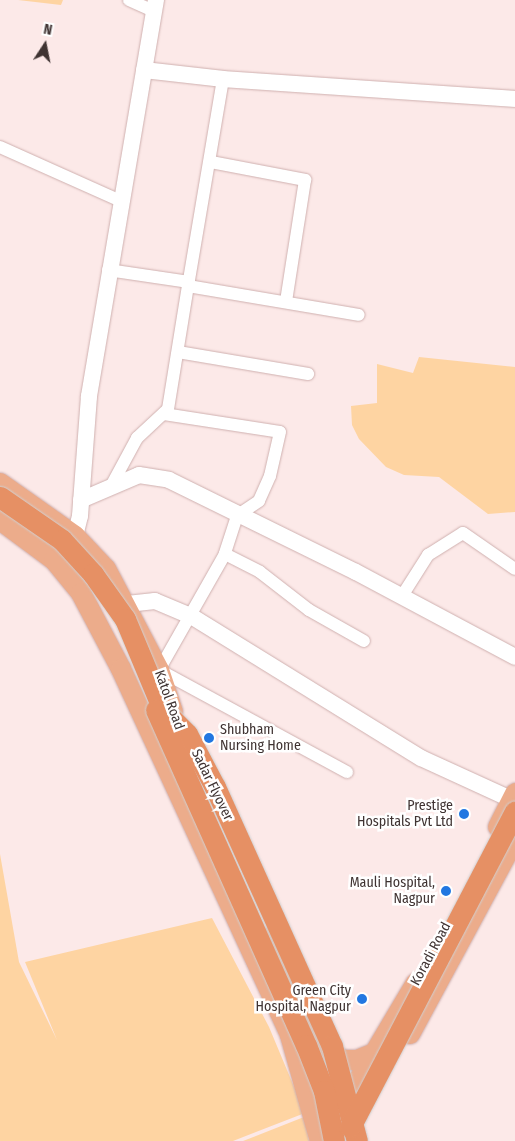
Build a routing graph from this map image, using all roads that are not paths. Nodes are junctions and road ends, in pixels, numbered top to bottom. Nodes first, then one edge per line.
1 (129, 0) edge
2 (155, 5) edge
3 (144, 70) junction
4 (224, 80) junction
5 (515, 99) edge
6 (0, 147) edge
7 (211, 162) junction
8 (123, 202) junction
9 (108, 270) junction
10 (189, 284) junction
11 (286, 302) junction
12 (359, 315) dead end
13 (178, 352) junction
14 (308, 374) dead end
15 (164, 414) junction
16 (0, 483) edge
17 (109, 488) junction
18 (0, 496) edge
19 (81, 500) junction
20 (0, 507) edge
21 (237, 516) junction
22 (0, 520) edge
23 (75, 536) junction
24 (225, 554) junction
25 (54, 560) junction
26 (515, 569) edge
27 (402, 596) junction
28 (127, 604) junction
29 (191, 616) junction
30 (364, 640) dead end
31 (515, 657) edge
32 (159, 670) junction
33 (347, 772) dead end
34 (514, 801) edge
35 (515, 825) edge
36 (515, 839) edge
37 (321, 1051) junction
38 (372, 1054) junction
39 (338, 1105) junction
40 (341, 1141) edge

1 - 2 street
2 - 3 street
3 - 4 street
3 - 8 street
4 - 5 street
4 - 7 street
6 - 8 street
7 - 10 street
7 - 11 street
8 - 9 street
9 - 10 street
9 - 19 street
10 - 11 street
10 - 13 street
11 - 12 street
13 - 14 street
13 - 15 street
15 - 17 street
15 - 21 street
16 - 23 main road, Katol Road
17 - 19 street
17 - 21 street
18 - 40 highway, Sadar Flyover, bridge
19 - 23 street
20 - 40 highway, Sadar Flyover, bridge
21 - 24 street
21 - 27 street
22 - 25 main road, Katol Road
23 - 25 street
23 - 28 main road, Katol Road
24 - 29 street
24 - 30 street
25 - 40 main road, Katol Road
26 - 27 street
27 - 31 street
28 - 29 street
28 - 32 main road, Katol Road
29 - 32 street
29 - 34 street
32 - 33 street
32 - 37 main road, Katol Road
34 - 38 main road, Koradi Road
34 - 40 highway, bridge
35 - 40 highway, bridge
36 - 40 main road, Koradi Road
37 - 38 main road
37 - 39 main road, Katol Road
38 - 39 main road, Koradi Road
39 - 40 main road, Katol Road
39 - 40 main road, Koradi Road

